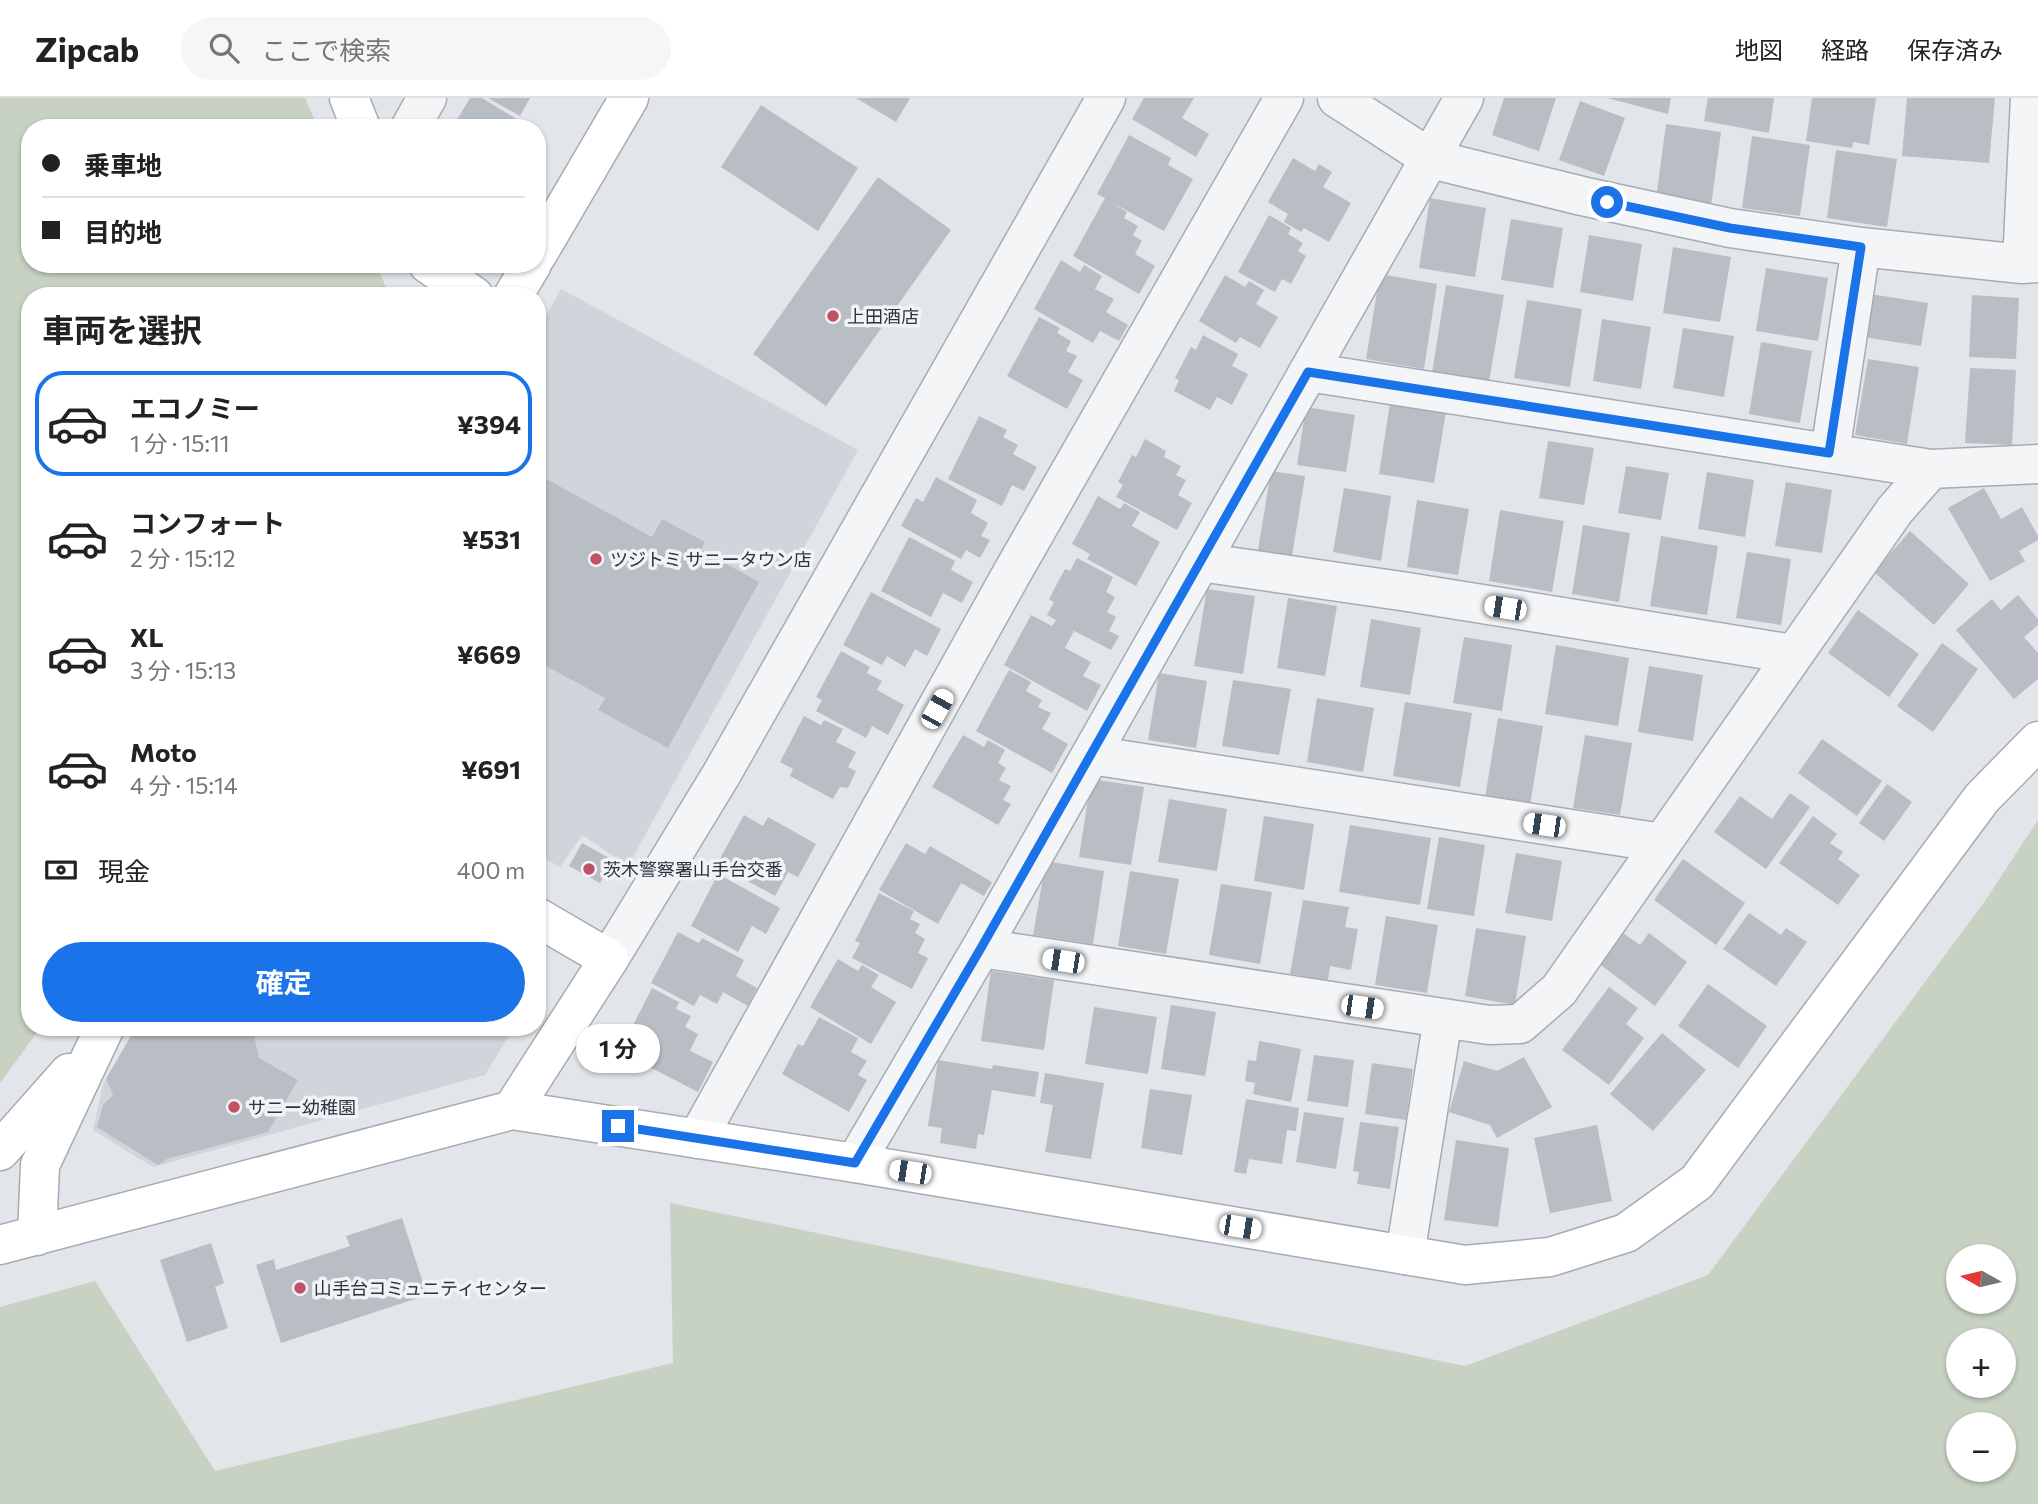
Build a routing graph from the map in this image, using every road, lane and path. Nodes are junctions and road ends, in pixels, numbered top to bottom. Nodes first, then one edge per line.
1 (349, 98) edge
2 (427, 98) edge
3 (629, 98) edge
4 (1106, 98) edge
5 (1284, 98) edge
6 (1337, 98) edge
7 (1464, 98) edge
8 (2030, 98) edge
9 (357, 119) edge
10 (415, 119) edge
11 (1431, 159) junction
12 (546, 240) edge
13 (1861, 247) junction
14 (2030, 264) edge
15 (441, 273) edge
16 (461, 287) edge
17 (1308, 372) junction
18 (1829, 453) junction
19 (2038, 464) edge
20 (1931, 470) junction
21 (1200, 562) junction
22 (1793, 654) junction
23 (2038, 741) edge
24 (1091, 755) junction
25 (1662, 843) junction
26 (546, 922) edge
27 (981, 948) junction
28 (609, 959) junction
29 (1443, 1018) junction
30 (99, 1036) edge
31 (100, 1036) edge
32 (512, 1110) junction
33 (697, 1139) junction
34 (0, 1151) edge
35 (855, 1163) junction
36 (37, 1236) junction
37 (0, 1245) edge
38 (1405, 1255) junction

1 - 9 street
2 - 10 street
3 - 12 street
4 - 28 street
5 - 33 street
6 - 11 street
7 - 11 street
8 - 14 street
11 - 13 street
11 - 17 street
13 - 14 street
13 - 18 street
15 - 16 street
17 - 18 street
17 - 21 street
18 - 20 street
19 - 20 street
20 - 22 street
21 - 22 street
21 - 24 street
22 - 25 street
23 - 38 street
24 - 25 street
24 - 27 street
25 - 29 street
26 - 28 street
27 - 29 street
27 - 35 street
28 - 32 street
29 - 38 street
30 - 34 street
31 - 36 street
32 - 33 street
32 - 36 street
33 - 35 street
35 - 38 street
36 - 37 street

